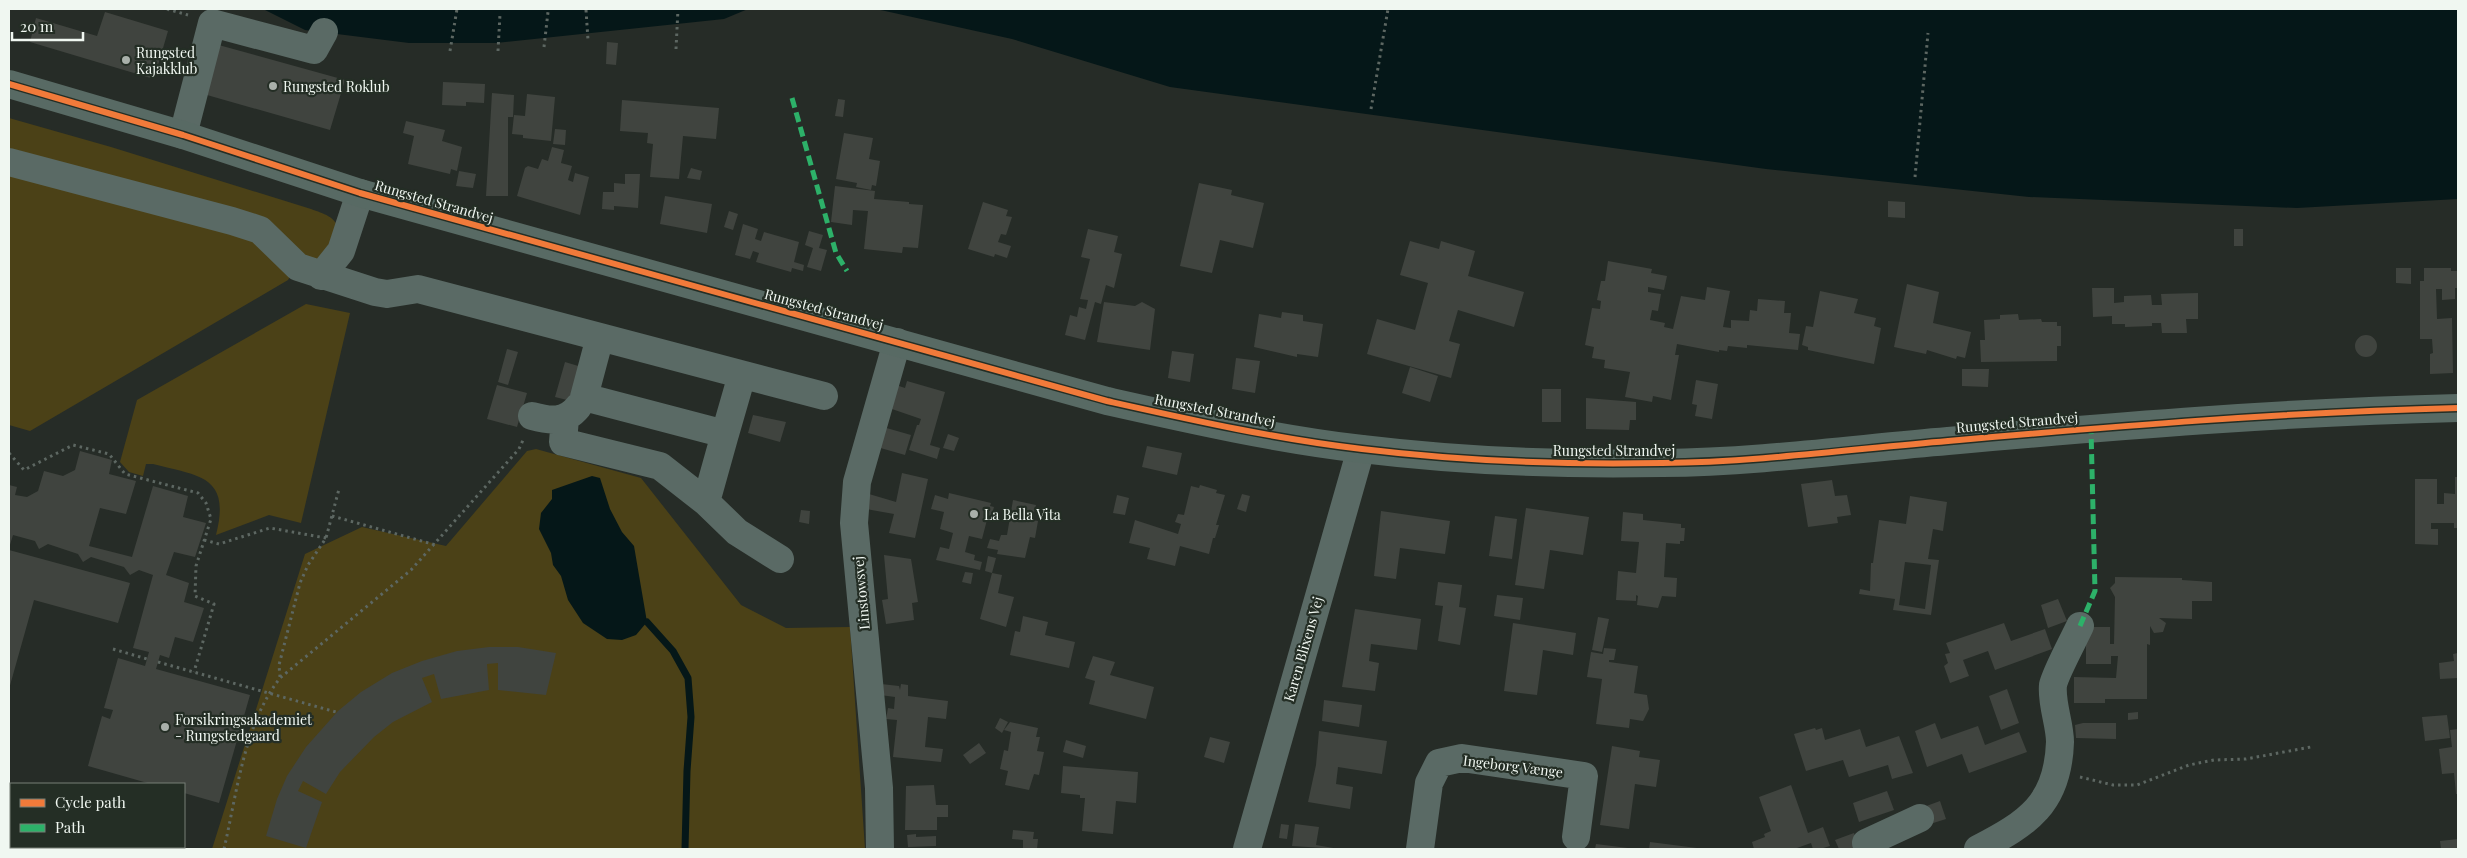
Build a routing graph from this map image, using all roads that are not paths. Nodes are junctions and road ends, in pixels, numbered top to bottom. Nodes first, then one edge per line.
1 (324, 32) dead end
2 (9, 84) edge
3 (183, 135) junction
4 (9, 162) edge
5 (360, 193) junction
6 (321, 276) junction
7 (600, 337) junction
8 (897, 342) junction
9 (742, 374) junction
10 (824, 396) dead end
11 (584, 397) junction
12 (2458, 408) edge
13 (532, 416) road end
14 (565, 418) junction
15 (726, 434) junction
16 (1361, 449) junction
17 (706, 502) junction
18 (780, 559) dead end
19 (2080, 626) dead end
20 (1920, 818) dead end
21 (1576, 837) dead end
22 (1866, 843) dead end
23 (880, 849) edge
24 (1247, 849) edge
25 (1420, 849) edge
26 (1978, 849) edge

1 - 3 street
2 - 3 main road, Rungsted Strandvej
3 - 5 main road, Rungsted Strandvej
4 - 6 street
5 - 6 street, Rungsted Strandvej
5 - 8 main road, Rungsted Strandvej
6 - 7 street
7 - 9 street
7 - 11 street
8 - 16 main road, Rungsted Strandvej
8 - 23 street, Linstowsvej
9 - 10 street
9 - 15 street
11 - 14 street
11 - 15 street
12 - 16 main road, Rungsted Strandvej
13 - 14 street
14 - 17 street
15 - 17 street
16 - 24 street, Karen Blixens Vej
17 - 18 street
19 - 26 street
20 - 22 street
21 - 25 street, Ingeborg Vænge

